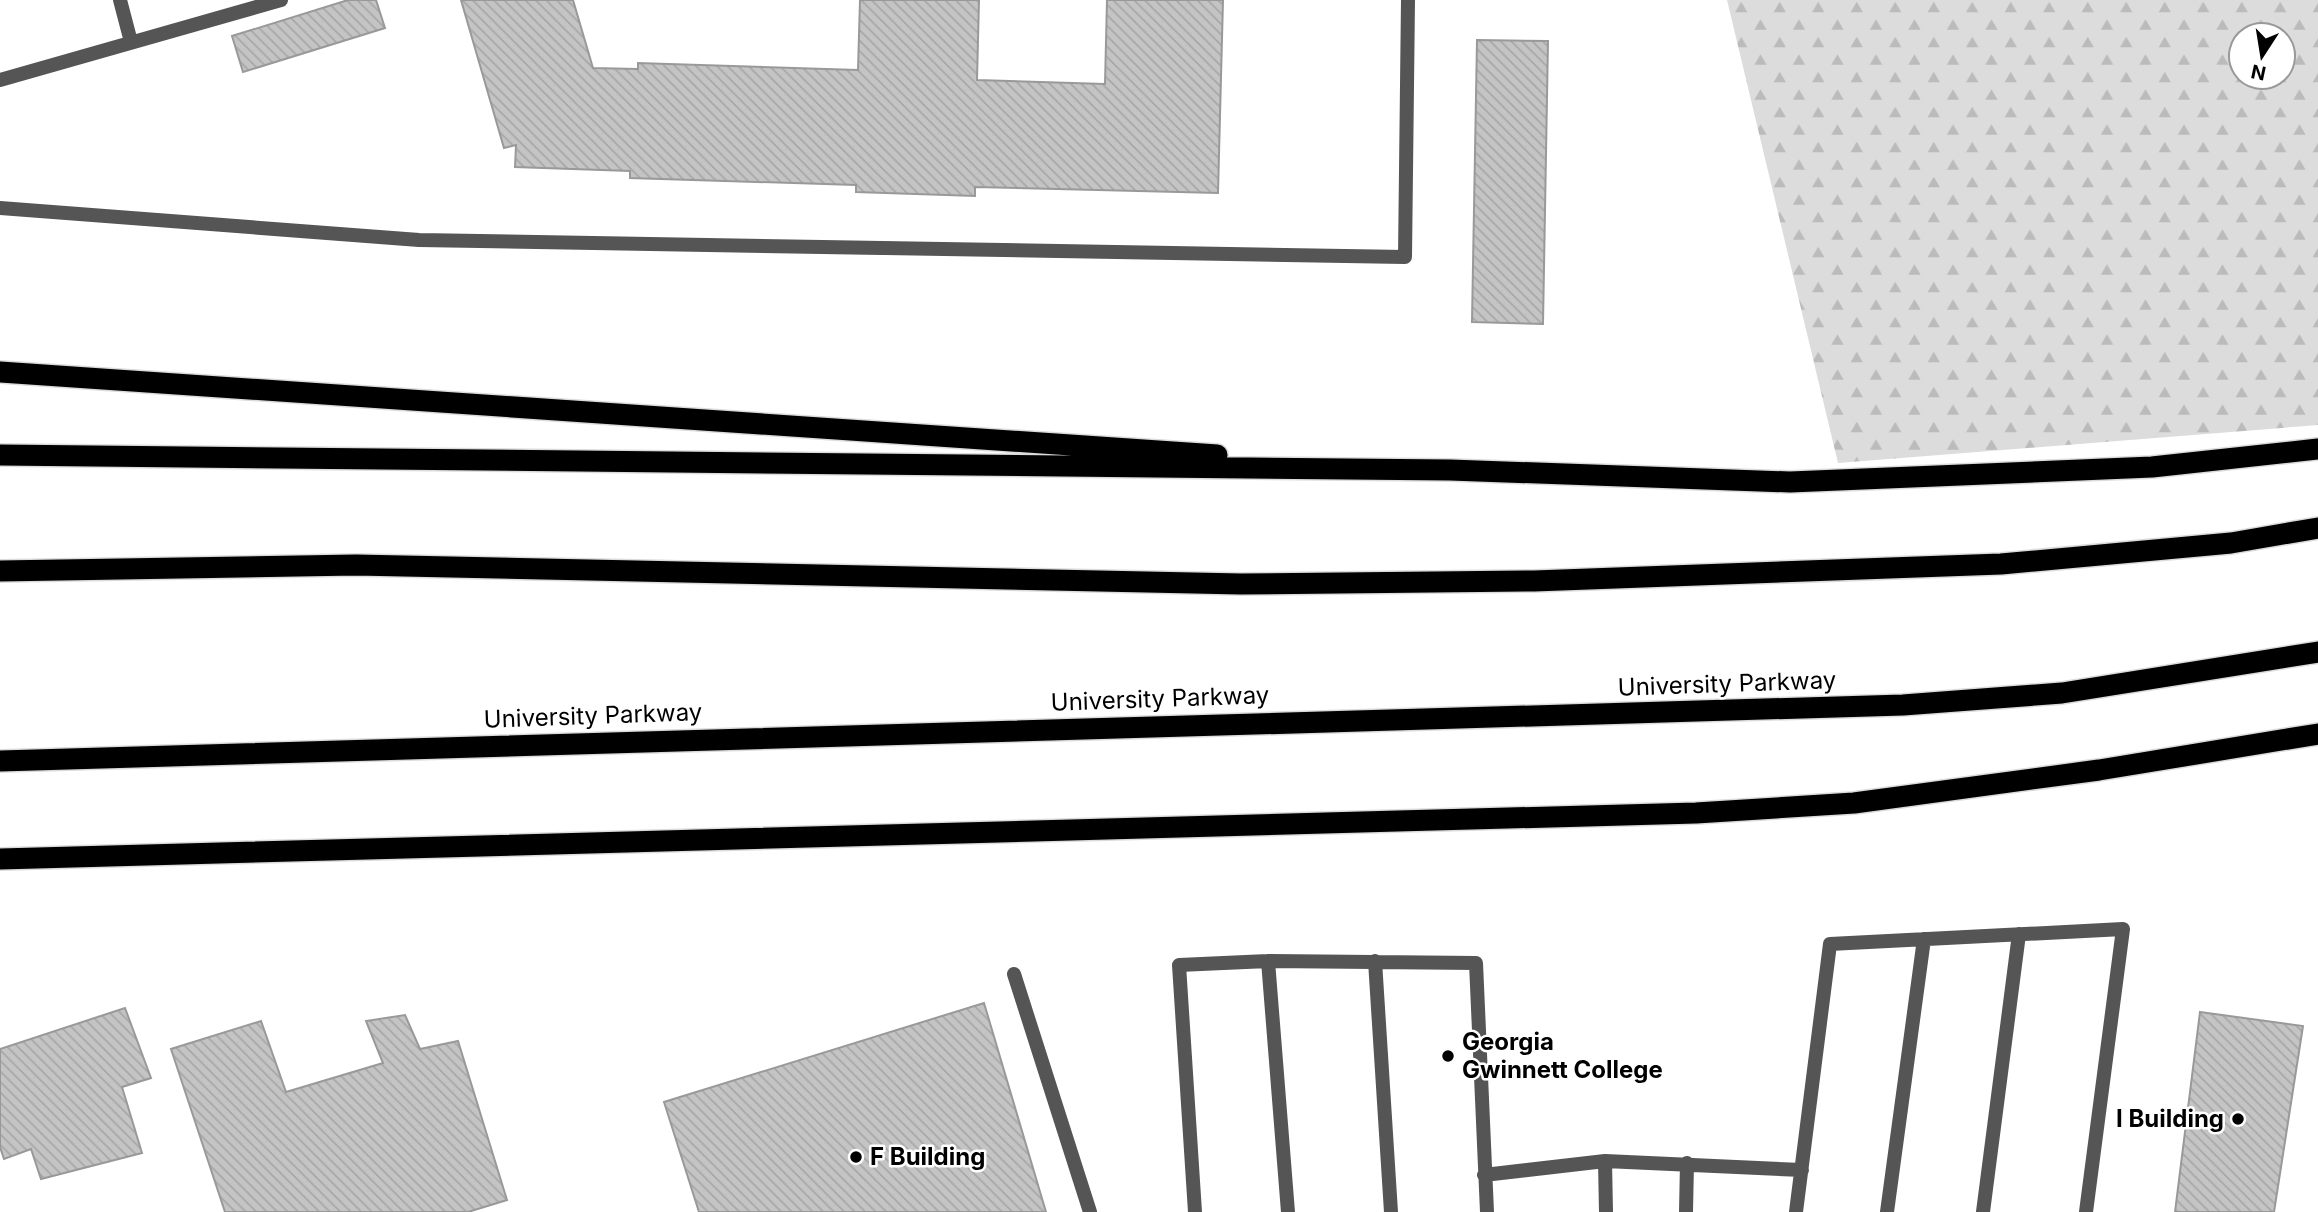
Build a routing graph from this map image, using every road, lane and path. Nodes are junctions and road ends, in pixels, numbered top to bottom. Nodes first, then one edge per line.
1 (120, 0) edge
2 (281, 0) edge
3 (1408, 0) edge
4 (131, 42) junction
5 (0, 80) edge
6 (0, 208) edge
7 (0, 372) edge
8 (2318, 449) edge
9 (0, 455) edge
10 (1450, 470) junction
11 (2318, 528) edge
12 (0, 572) edge
13 (2318, 652) edge
14 (2318, 734) edge
15 (0, 761) edge
16 (0, 859) edge
17 (2019, 934) junction
18 (1924, 939) junction
19 (1268, 961) junction
20 (1375, 961) junction
21 (1014, 974) dead end
22 (1605, 1161) junction
23 (1687, 1163) junction
24 (1802, 1170) junction
25 (1484, 1175) junction
26 (1090, 1212) edge
27 (1195, 1212) edge
28 (1288, 1212) edge
29 (1391, 1212) edge
30 (1487, 1212) edge
31 (1606, 1212) edge
32 (1686, 1212) edge
33 (1796, 1212) edge
34 (1887, 1212) edge
35 (1983, 1212) edge
36 (2086, 1212) edge

1 - 4 street
2 - 4 street
3 - 6 street
4 - 5 street
7 - 10 highway
8 - 10 highway
9 - 10 highway
11 - 12 highway
13 - 15 highway, University Parkway
14 - 16 highway
17 - 18 street
17 - 35 street
17 - 36 street
18 - 24 street
18 - 34 street
19 - 20 street
19 - 27 street
19 - 28 street
20 - 25 street
20 - 29 street
21 - 26 street
22 - 23 street
22 - 25 street
22 - 31 street
23 - 24 street
23 - 32 street
24 - 33 street
25 - 30 street

